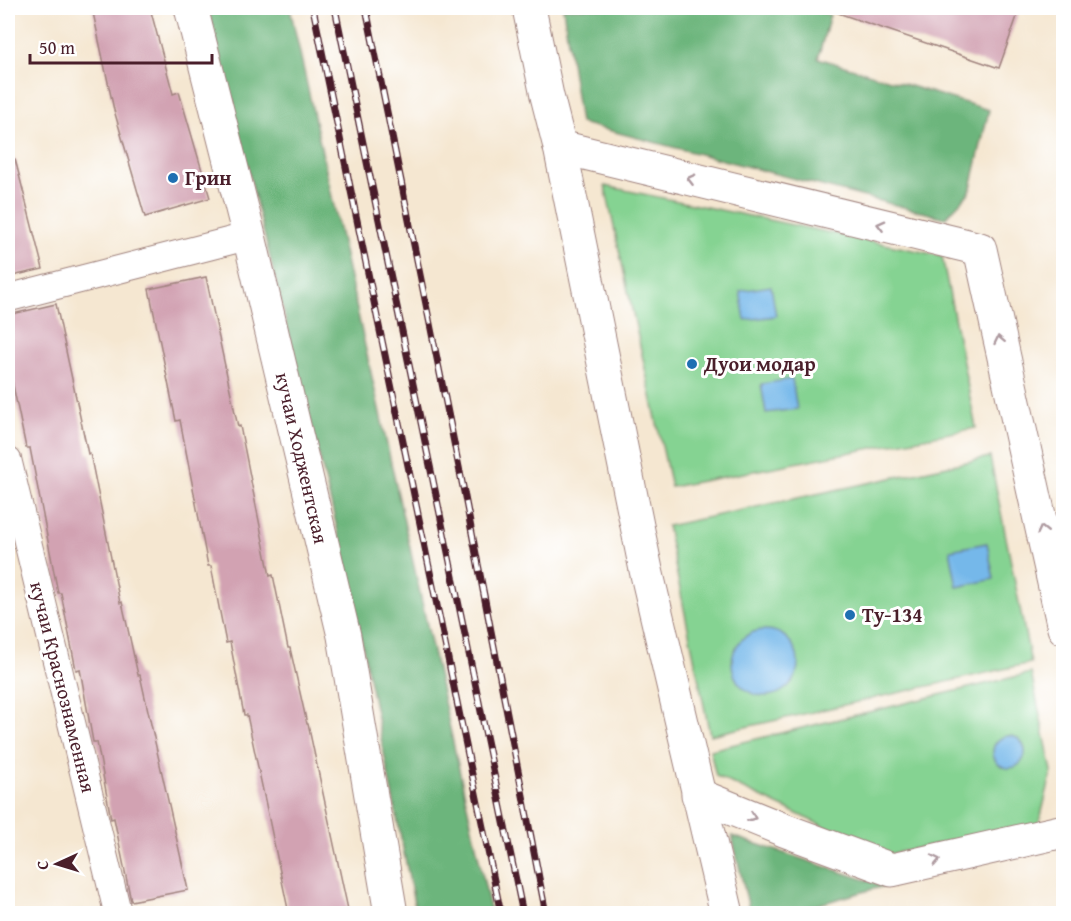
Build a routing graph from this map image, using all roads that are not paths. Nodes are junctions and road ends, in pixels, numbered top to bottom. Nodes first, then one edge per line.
1 (191, 8) edge
2 (529, 8) edge
3 (560, 147) junction
4 (249, 236) junction
5 (8, 298) edge
6 (8, 461) edge
7 (1064, 628) edge
8 (698, 795) junction
9 (1064, 831) edge
10 (118, 914) edge
11 (391, 914) edge
12 (726, 914) edge

1 - 4 street, кучаи Ходжентская
2 - 3 street
7 -> 3 street
3 - 8 street
4 - 5 street
4 - 11 street, кучаи Ходжентская
6 - 10 street, кучаи Краснознаменная
8 -> 9 street
8 - 12 street

